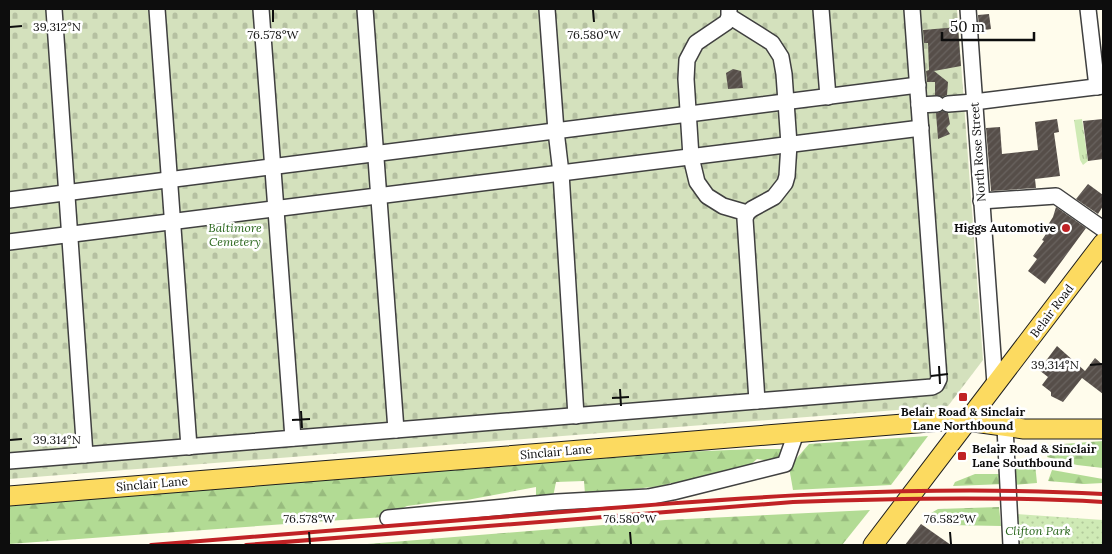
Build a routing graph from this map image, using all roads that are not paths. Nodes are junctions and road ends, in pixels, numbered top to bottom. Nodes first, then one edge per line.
1 (54, 9) edge
2 (157, 9) edge
3 (261, 9) edge
4 (365, 9) edge
5 (548, 9) edge
6 (821, 9) edge
7 (912, 9) edge
8 (968, 9) edge
9 (1088, 9) edge
10 (729, 12) edge
11 (918, 85) junction
12 (1100, 86) edge
13 (828, 96) junction
14 (786, 102) junction
15 (974, 102) junction
16 (919, 105) junction
17 (688, 114) junction
18 (921, 128) junction
19 (556, 131) junction
20 (789, 144) junction
21 (376, 154) junction
22 (691, 156) junction
23 (273, 167) junction
24 (561, 173) junction
25 (169, 180) junction
26 (66, 193) junction
27 (379, 196) junction
28 (9, 200) edge
29 (982, 201) junction
30 (276, 209) junction
31 (747, 213) junction
32 (173, 222) junction
33 (1103, 229) edge
34 (70, 234) junction
35 (9, 242) edge
36 (1103, 243) edge
37 (995, 384) junction
38 (757, 401) junction
39 (576, 416) junction
40 (967, 421) junction
41 (1005, 427) junction
42 (1103, 429) edge
43 (396, 430) junction
44 (796, 433) junction
45 (293, 438) junction
46 (189, 447) junction
47 (85, 455) junction
48 (9, 461) edge
49 (9, 496) edge
50 (388, 518) dead end
51 (874, 545) edge
52 (1011, 545) edge

1 - 26 street
2 - 25 street
3 - 23 street
4 - 21 street
5 - 19 street
6 - 13 street
7 - 11 street
8 - 15 street, North Rose Street
9 - 12 street
10 - 14 street
10 - 17 street
11 - 13 street
11 - 16 street
12 - 15 street
13 - 14 street
14 - 17 street
14 - 20 street
15 - 16 street
15 - 29 street, North Rose Street
16 - 18 street
17 - 19 street
17 - 22 street
18 - 20 street
18 - 38 street
19 - 21 street
19 - 24 street
20 - 22 street
20 - 31 street
21 - 23 street
21 - 27 street
22 - 24 street
22 - 31 street
23 - 25 street
23 - 30 street
24 - 27 street
24 - 39 street
25 - 26 street
25 - 32 street
26 - 28 street
26 - 34 street
27 - 30 street
27 - 43 street
29 - 33 street
29 - 37 street, North Rose Street
30 - 32 street
30 - 45 street
31 - 38 street
32 - 34 street
32 - 46 street
34 - 35 street
34 - 47 street
36 - 37 main road, Belair Road
37 - 40 main road, Belair Road
38 - 39 street
39 - 43 street
40 - 41 main road, Sinclair Lane
40 - 44 main road, Sinclair Lane
40 - 51 main road, Belair Road
41 - 42 main road, Sinclair Lane
41 - 52 street
43 - 45 street
44 - 49 main road, Sinclair Lane
44 - 50 street
45 - 46 street
46 - 47 street
47 - 48 street

